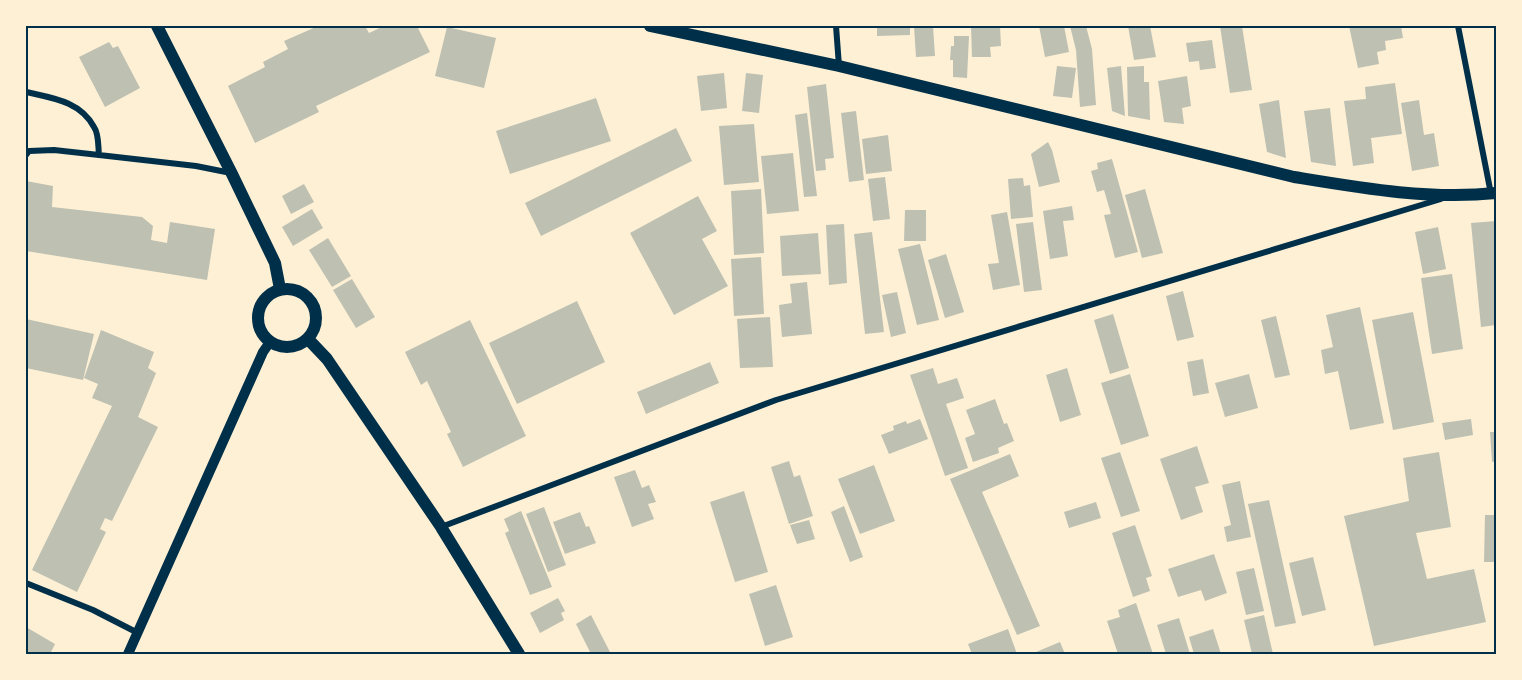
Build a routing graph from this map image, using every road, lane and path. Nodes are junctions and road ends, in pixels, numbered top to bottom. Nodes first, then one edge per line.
1 (157, 26) edge
2 (650, 26) edge
3 (836, 26) edge
4 (1458, 26) edge
5 (839, 66) junction
6 (26, 92) edge
7 (99, 154) junction
8 (26, 155) edge
9 (232, 174) junction
10 (1494, 193) edge
11 (1453, 195) junction
12 (280, 289) junction
13 (308, 339) junction
14 (270, 342) junction
15 (441, 527) junction
16 (26, 583) edge
17 (138, 633) junction
18 (128, 654) edge
19 (519, 654) edge

1 - 9 main road
2 - 5 main road
3 - 5 street
4 - 10 street
5 - 11 main road
6 - 7 street
7 - 8 street
7 - 9 street
9 - 12 main road
10 - 11 main road
11 - 15 street
12 - 13 main road
12 - 14 main road
13 - 14 main road
13 - 15 main road
14 - 17 street
15 - 19 main road
16 - 17 street
17 - 18 street

